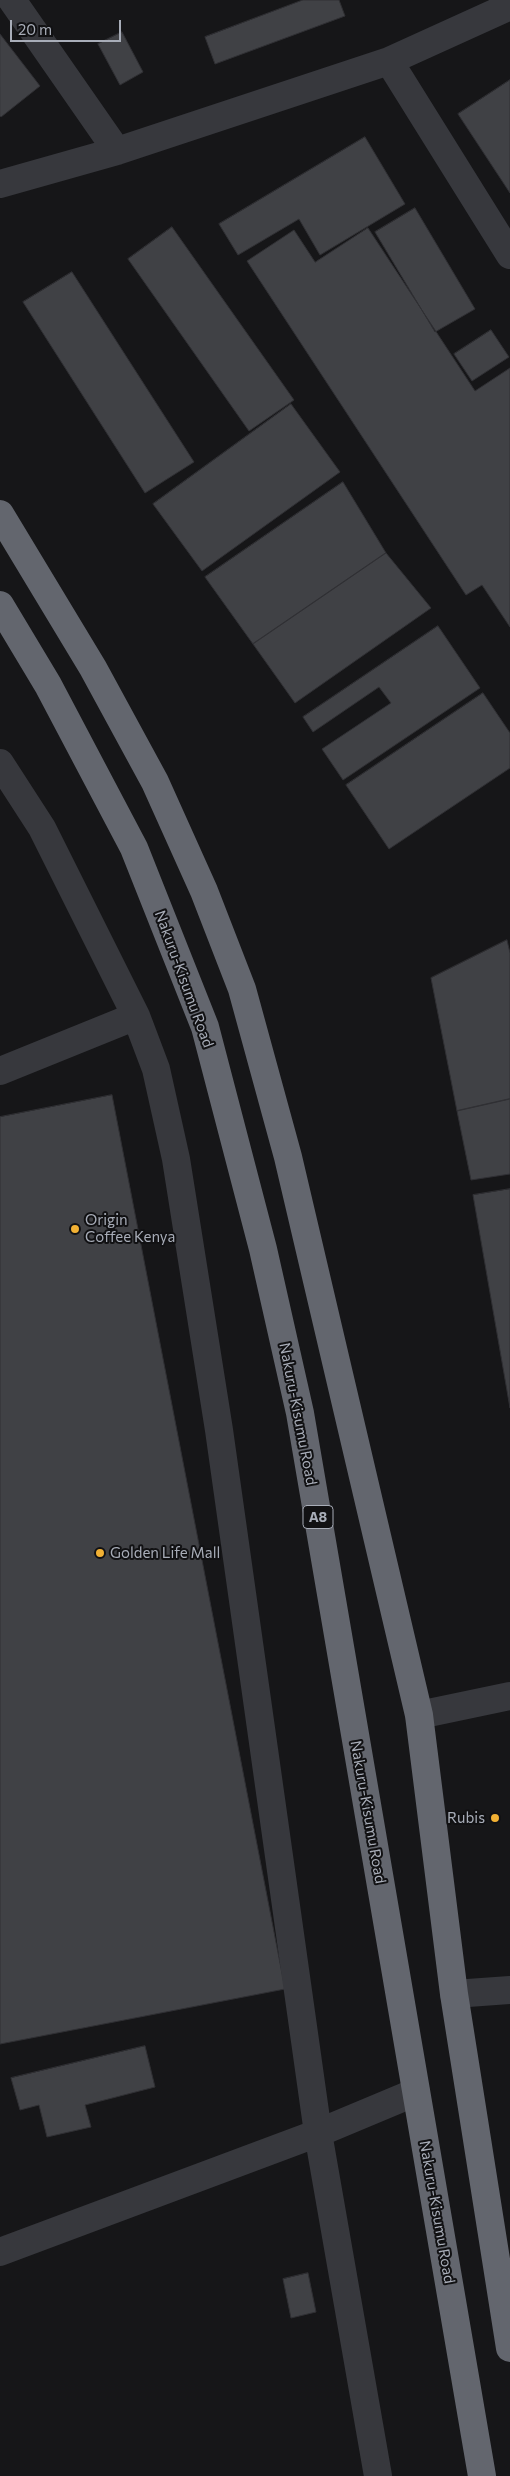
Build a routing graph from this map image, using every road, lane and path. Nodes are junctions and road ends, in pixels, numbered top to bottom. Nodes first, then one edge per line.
1 (12, 0) edge
2 (510, 6) edge
3 (389, 61) junction
4 (117, 151) junction
5 (0, 184) edge
6 (510, 255) edge
7 (0, 514) edge
8 (0, 605) edge
9 (0, 763) edge
10 (136, 1016) junction
11 (0, 1071) edge
12 (510, 1696) edge
13 (418, 1715) junction
14 (510, 1990) edge
15 (454, 1994) junction
16 (416, 2092) junction
17 (318, 2133) junction
18 (0, 2252) edge
19 (510, 2348) edge
20 (378, 2476) edge
21 (482, 2476) edge

1 - 4 street
2 - 3 street
3 - 4 street
3 - 6 street
4 - 5 street
7 - 13 highway
8 - 16 highway, Nakuru-Kisumu Road / A8
9 - 10 street
10 - 11 street
10 - 17 street
12 - 13 street
13 - 15 highway
14 - 15 street
15 - 19 highway
16 - 17 street
16 - 21 highway, Nakuru-Kisumu Road / A8
17 - 18 street
17 - 20 street

